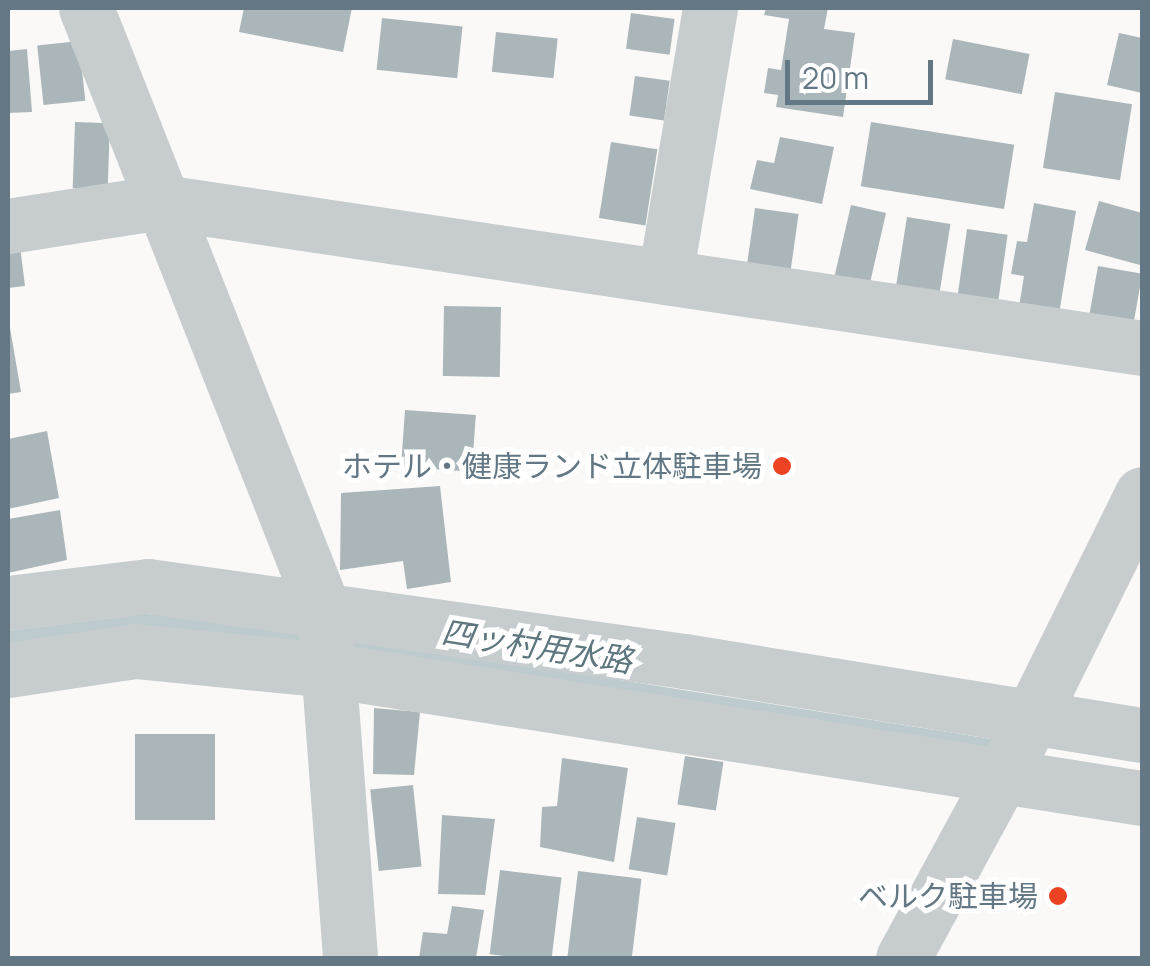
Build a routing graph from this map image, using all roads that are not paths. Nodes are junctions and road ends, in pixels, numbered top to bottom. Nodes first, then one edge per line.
1 (86, 8) edge
2 (710, 8) edge
3 (162, 202) junction
4 (8, 226) edge
5 (664, 277) junction
6 (1142, 348) edge
7 (1142, 494) edge
8 (8, 603) edge
9 (326, 641) junction
10 (8, 670) edge
11 (1142, 735) edge
12 (1015, 750) junction
13 (1142, 798) edge
14 (350, 958) edge
15 (903, 958) edge

1 - 3 street
2 - 5 street
3 - 4 street
3 - 5 street
3 - 9 street
5 - 6 street
7 - 12 street
8 - 9 street
9 - 10 street
9 - 12 street
9 - 14 street
11 - 12 street
12 - 13 street
12 - 15 street

